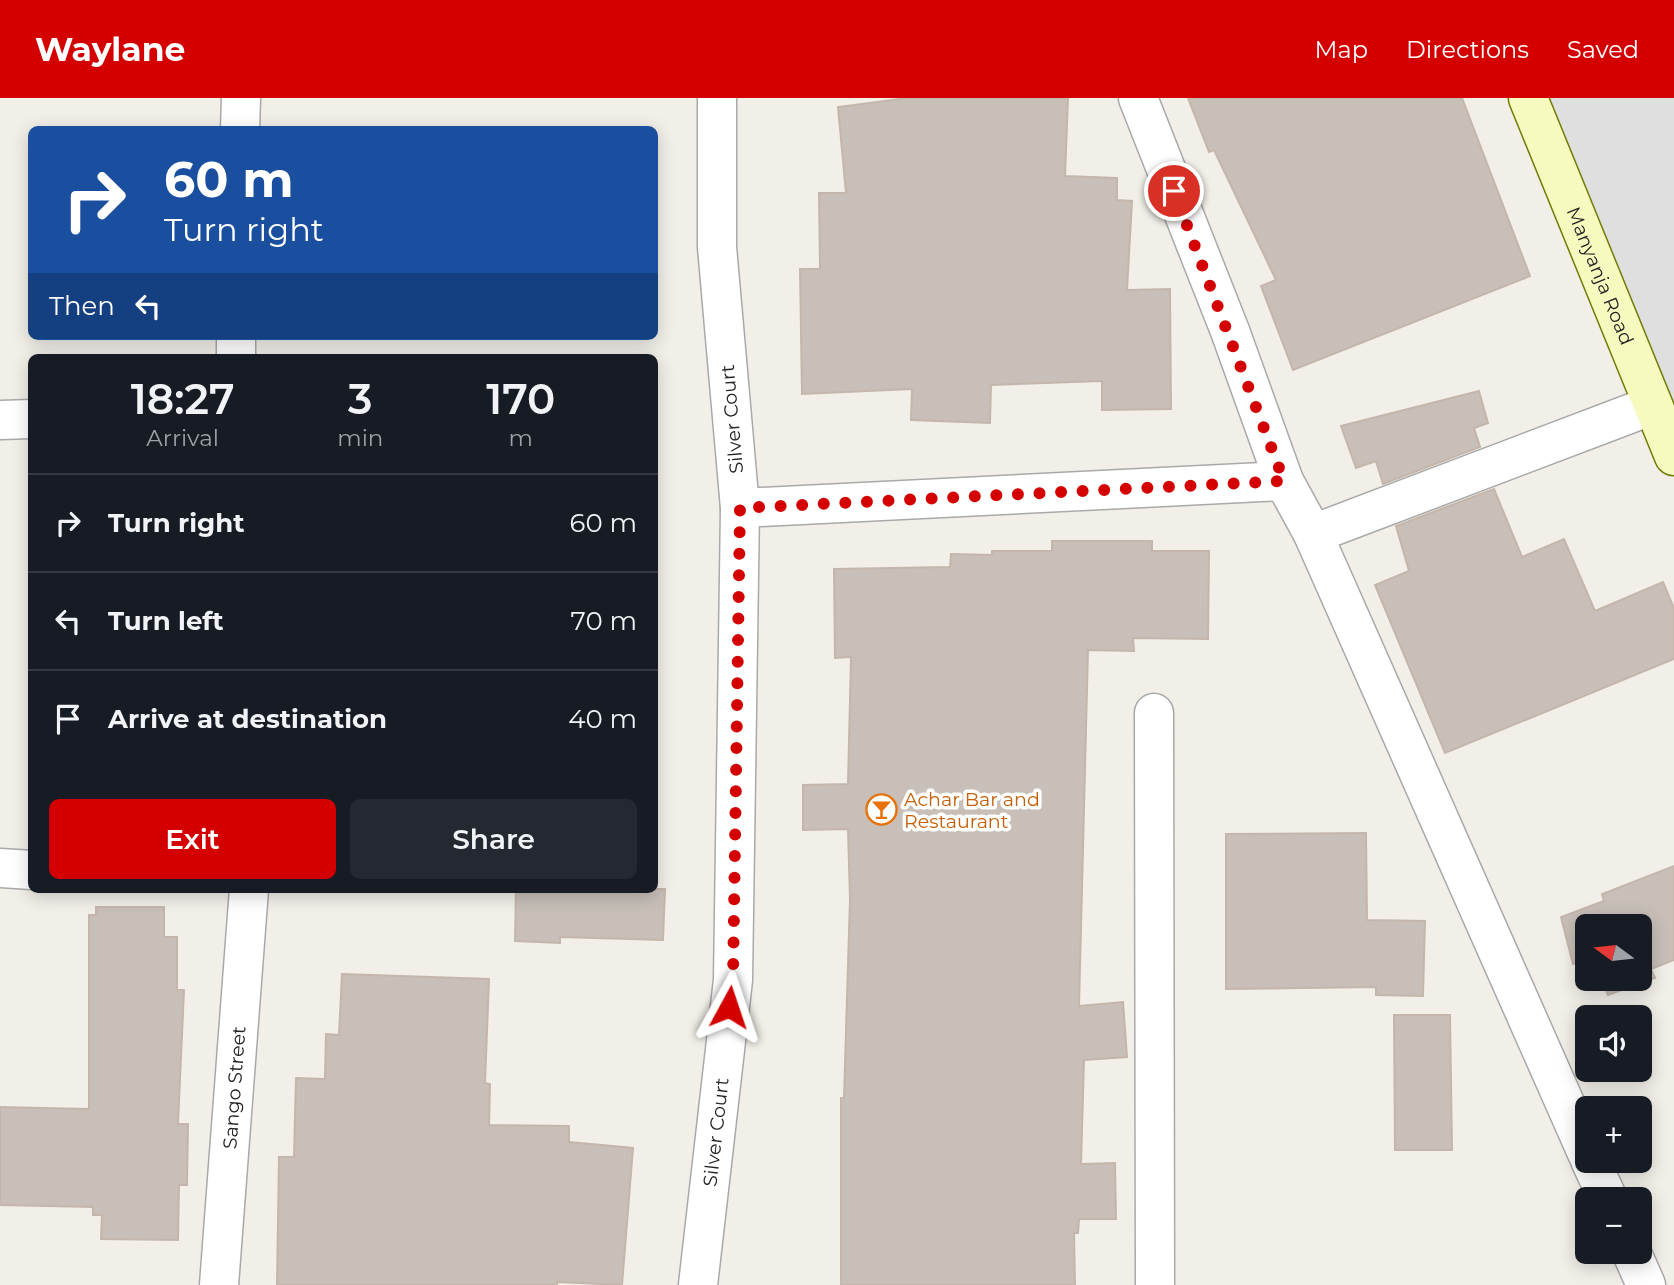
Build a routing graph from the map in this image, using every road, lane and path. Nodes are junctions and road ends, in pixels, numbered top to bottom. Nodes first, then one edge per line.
1 (241, 98) edge
2 (717, 98) edge
3 (1138, 98) edge
4 (1528, 98) edge
5 (240, 126) edge
6 (1653, 405) junction
7 (28, 419) edge
8 (0, 420) edge
9 (1674, 456) edge
10 (1284, 481) junction
11 (740, 508) junction
12 (1313, 534) junction
13 (1154, 713) dead end
14 (0, 868) edge
15 (28, 870) edge
16 (249, 893) edge
17 (1575, 1126) edge
18 (1637, 1264) edge
19 (219, 1285) edge
20 (698, 1285) edge
21 (1154, 1285) edge
22 (1646, 1285) edge

1 - 5 street
2 - 11 street, Silver Court
3 - 10 street
4 - 6 main road, Manyanja Road
6 - 9 main road, Manyanja Road
6 - 12 street
7 - 8 street
10 - 11 street
10 - 12 street
11 - 20 street, Silver Court
12 - 17 street
13 - 21 street
14 - 15 street
16 - 19 street, Sango Street
18 - 22 street

